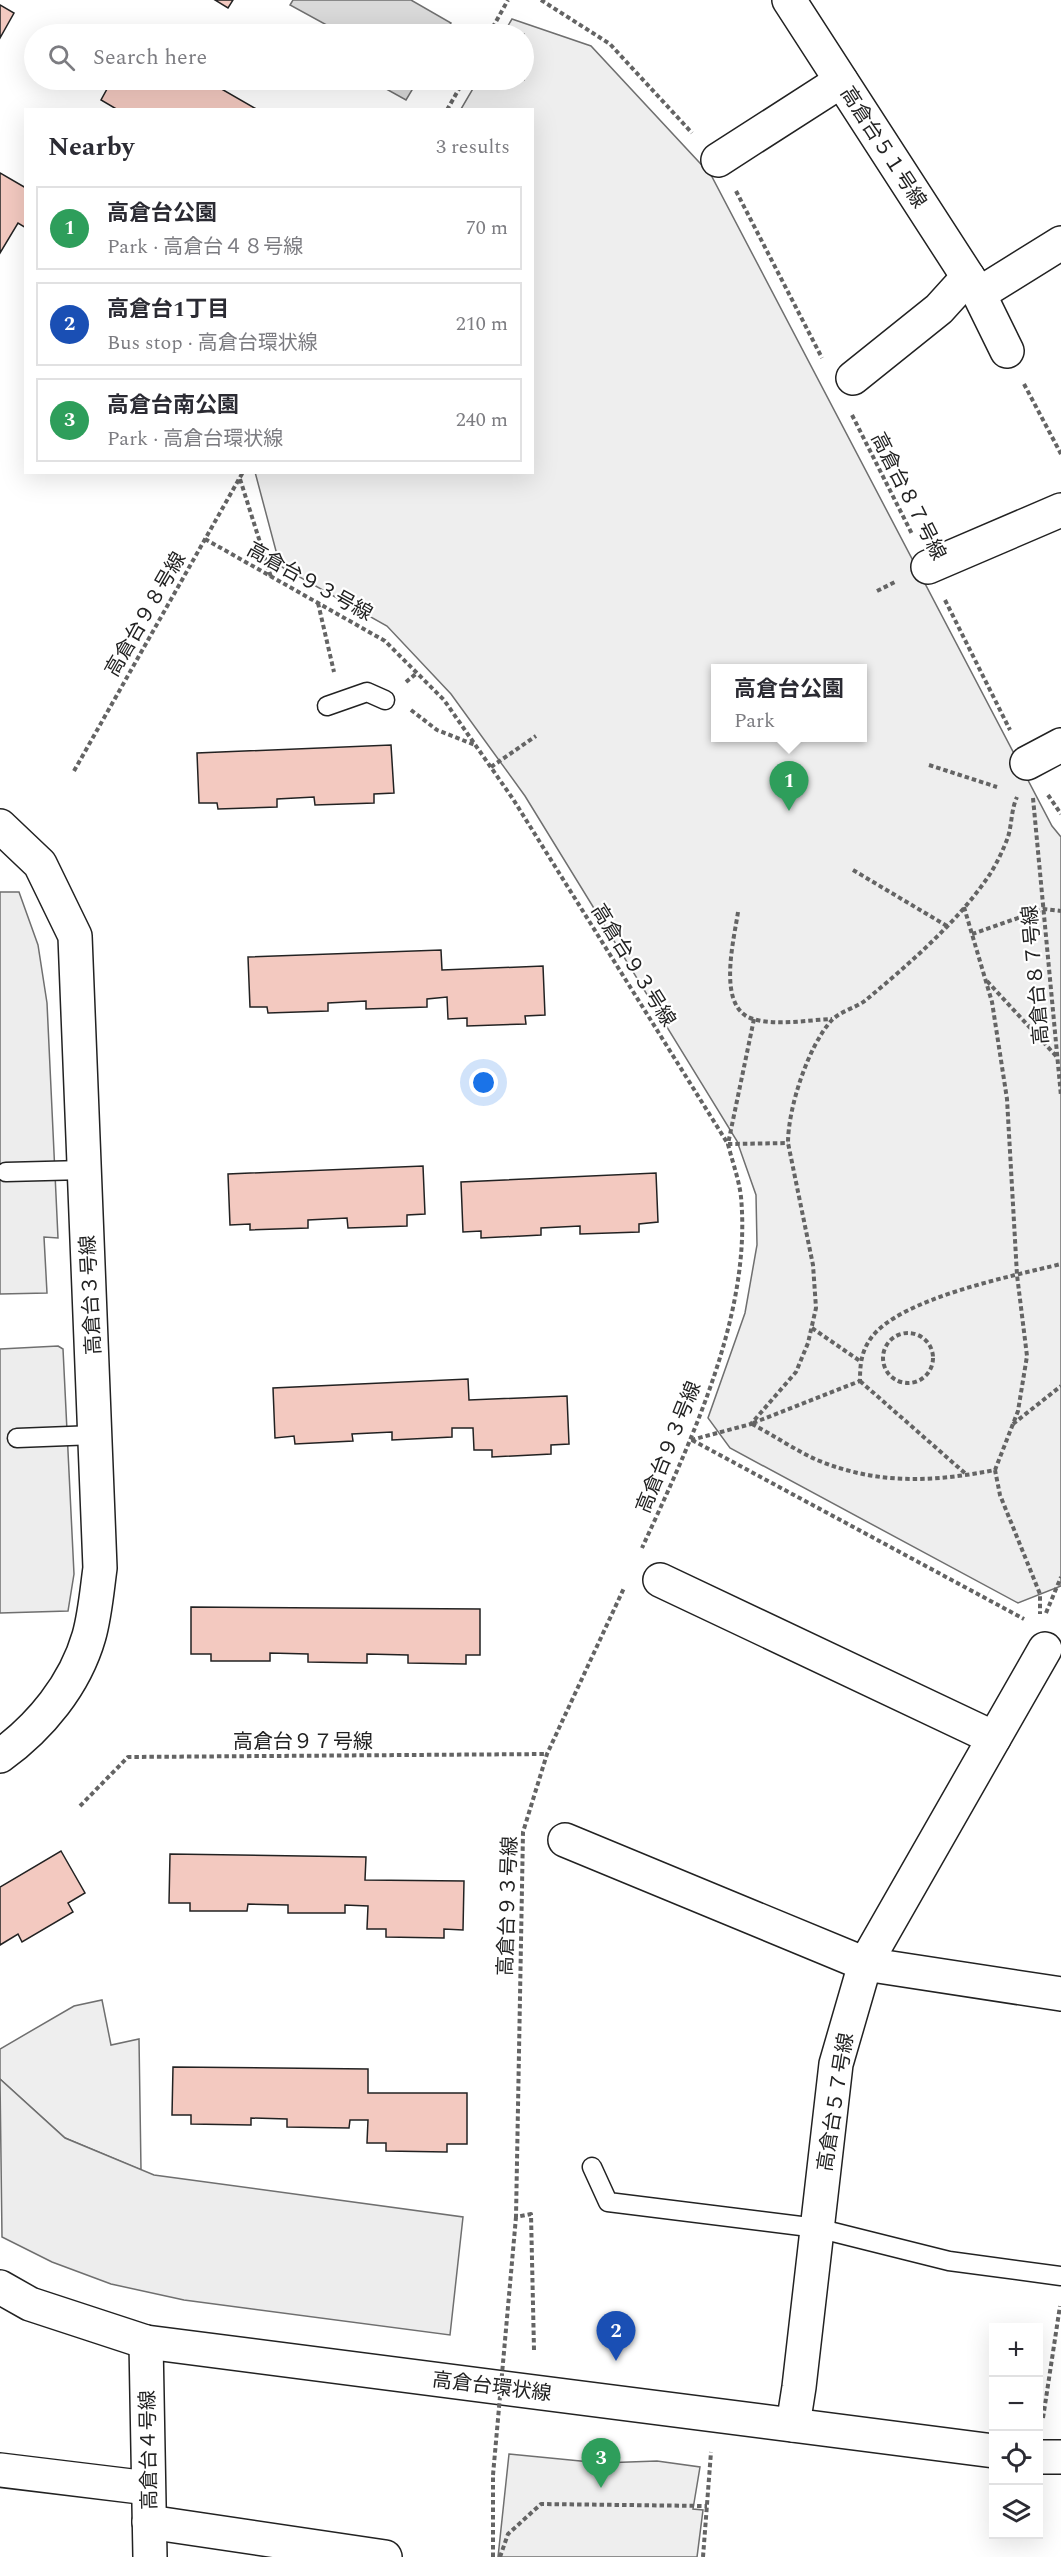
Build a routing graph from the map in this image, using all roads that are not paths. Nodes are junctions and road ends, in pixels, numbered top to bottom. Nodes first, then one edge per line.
1 (789, 0) edge
2 (841, 81) junction
3 (718, 160) road end
4 (1061, 243) edge
5 (974, 286) junction
6 (1007, 351) road end
7 (840, 373) road end
8 (1061, 510) edge
9 (928, 567) road end
10 (385, 700) road end
11 (327, 706) road end
12 (1061, 745) edge
13 (1027, 763) road end
14 (0, 826) edge
15 (84, 1170) junction
16 (6, 1172) dead end
17 (95, 1435) junction
18 (17, 1438) dead end
19 (648, 1569) road end
20 (1037, 1635) road end
21 (994, 1738) junction
22 (0, 1756) edge
23 (565, 1840) dead end
24 (865, 1964) junction
25 (1061, 1994) edge
26 (592, 2167) dead end
27 (817, 2228) junction
28 (1061, 2276) edge
29 (0, 2287) edge
30 (146, 2342) junction
31 (792, 2425) junction
32 (989, 2450) edge
33 (1043, 2457) edge
34 (1061, 2457) edge
35 (0, 2470) edge
36 (148, 2488) junction
37 (149, 2522) junction
38 (150, 2557) edge
39 (385, 2557) edge

1 - 2 street, 高倉台５１号線
2 - 3 street
2 - 5 street, 高倉台５１号線
4 - 5 street
5 - 6 street, 高倉台５１号線
5 - 7 street
8 - 9 street
10 - 11 lane
12 - 13 street
14 - 15 street, 高倉台３号線
15 - 16 lane
15 - 17 street, 高倉台３号線
17 - 18 lane
17 - 22 street, 高倉台３号線
19 - 21 street
20 - 21 street, 高倉台５７号線
21 - 24 street, 高倉台５７号線
23 - 24 street
24 - 25 street
24 - 27 street, 高倉台５７号線
26 - 27 lane
27 - 28 lane
27 - 31 street, 高倉台５７号線
29 - 30 street, 高倉台環状線
30 - 31 street, 高倉台環状線
30 - 36 street, 高倉台４号線
31 - 32 street, 高倉台環状線
33 - 34 street
35 - 36 street
36 - 37 street, 高倉台４号線
37 - 38 street, 高倉台４号線
37 - 39 street

